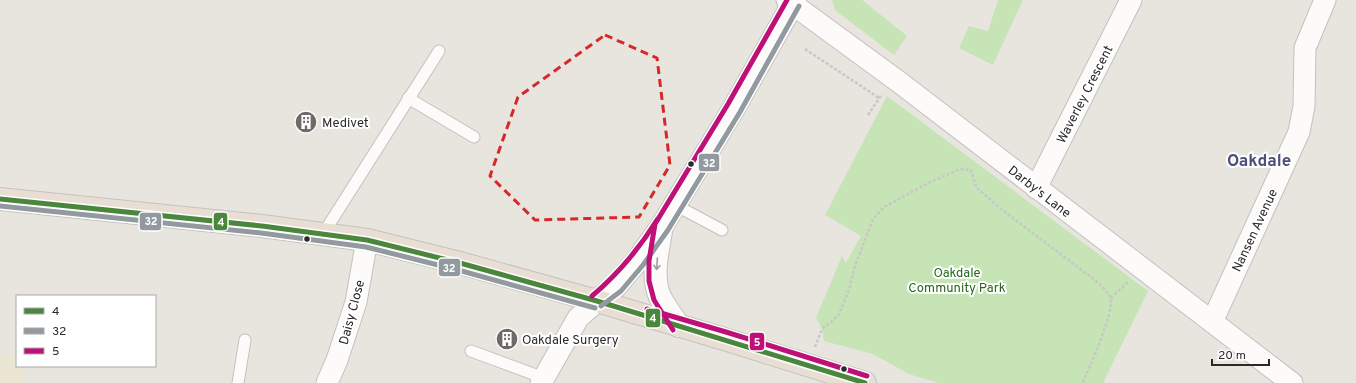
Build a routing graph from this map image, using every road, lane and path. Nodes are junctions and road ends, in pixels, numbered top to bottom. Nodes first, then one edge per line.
1 (1131, 0) edge
2 (1325, 0) edge
3 (791, 1) edge
4 (805, 49) dead end
5 (438, 51) dead end
6 (408, 98) junction
7 (868, 115) dead end
8 (474, 137) dead end
9 (1036, 188) junction
10 (0, 199) edge
11 (675, 205) junction
12 (662, 226) junction
13 (722, 230) dead end
14 (323, 234) junction
15 (368, 240) junction
16 (597, 301) junction
17 (1212, 322) junction
18 (679, 326) junction
19 (245, 340) dead end
20 (471, 351) dead end
21 (807, 366) junction
22 (829, 378) edge
23 (543, 380) edge
24 (238, 383) edge
25 (327, 383) edge
26 (865, 383) edge
27 (1082, 383) edge
28 (1292, 383) edge

1 - 9 street, Waverley Crescent
2 - 17 street, Nansen Avenue
3 - 9 street, Darby's Lane
3 - 11 street
4 - 7 path
5 - 6 lane
6 - 8 lane
6 - 14 lane
9 - 17 street, Darby's Lane
10 - 14 highway
11 - 12 street
11 - 13 lane
12 - 16 street
12 -> 18 street
14 - 15 highway
15 - 16 highway
15 - 25 street, Daisy Close
16 - 18 highway
16 - 23 street
17 - 28 street, Darby's Lane
18 - 21 highway
19 - 24 lane
20 - 23 lane
21 - 22 highway
21 - 27 path
22 - 26 highway

